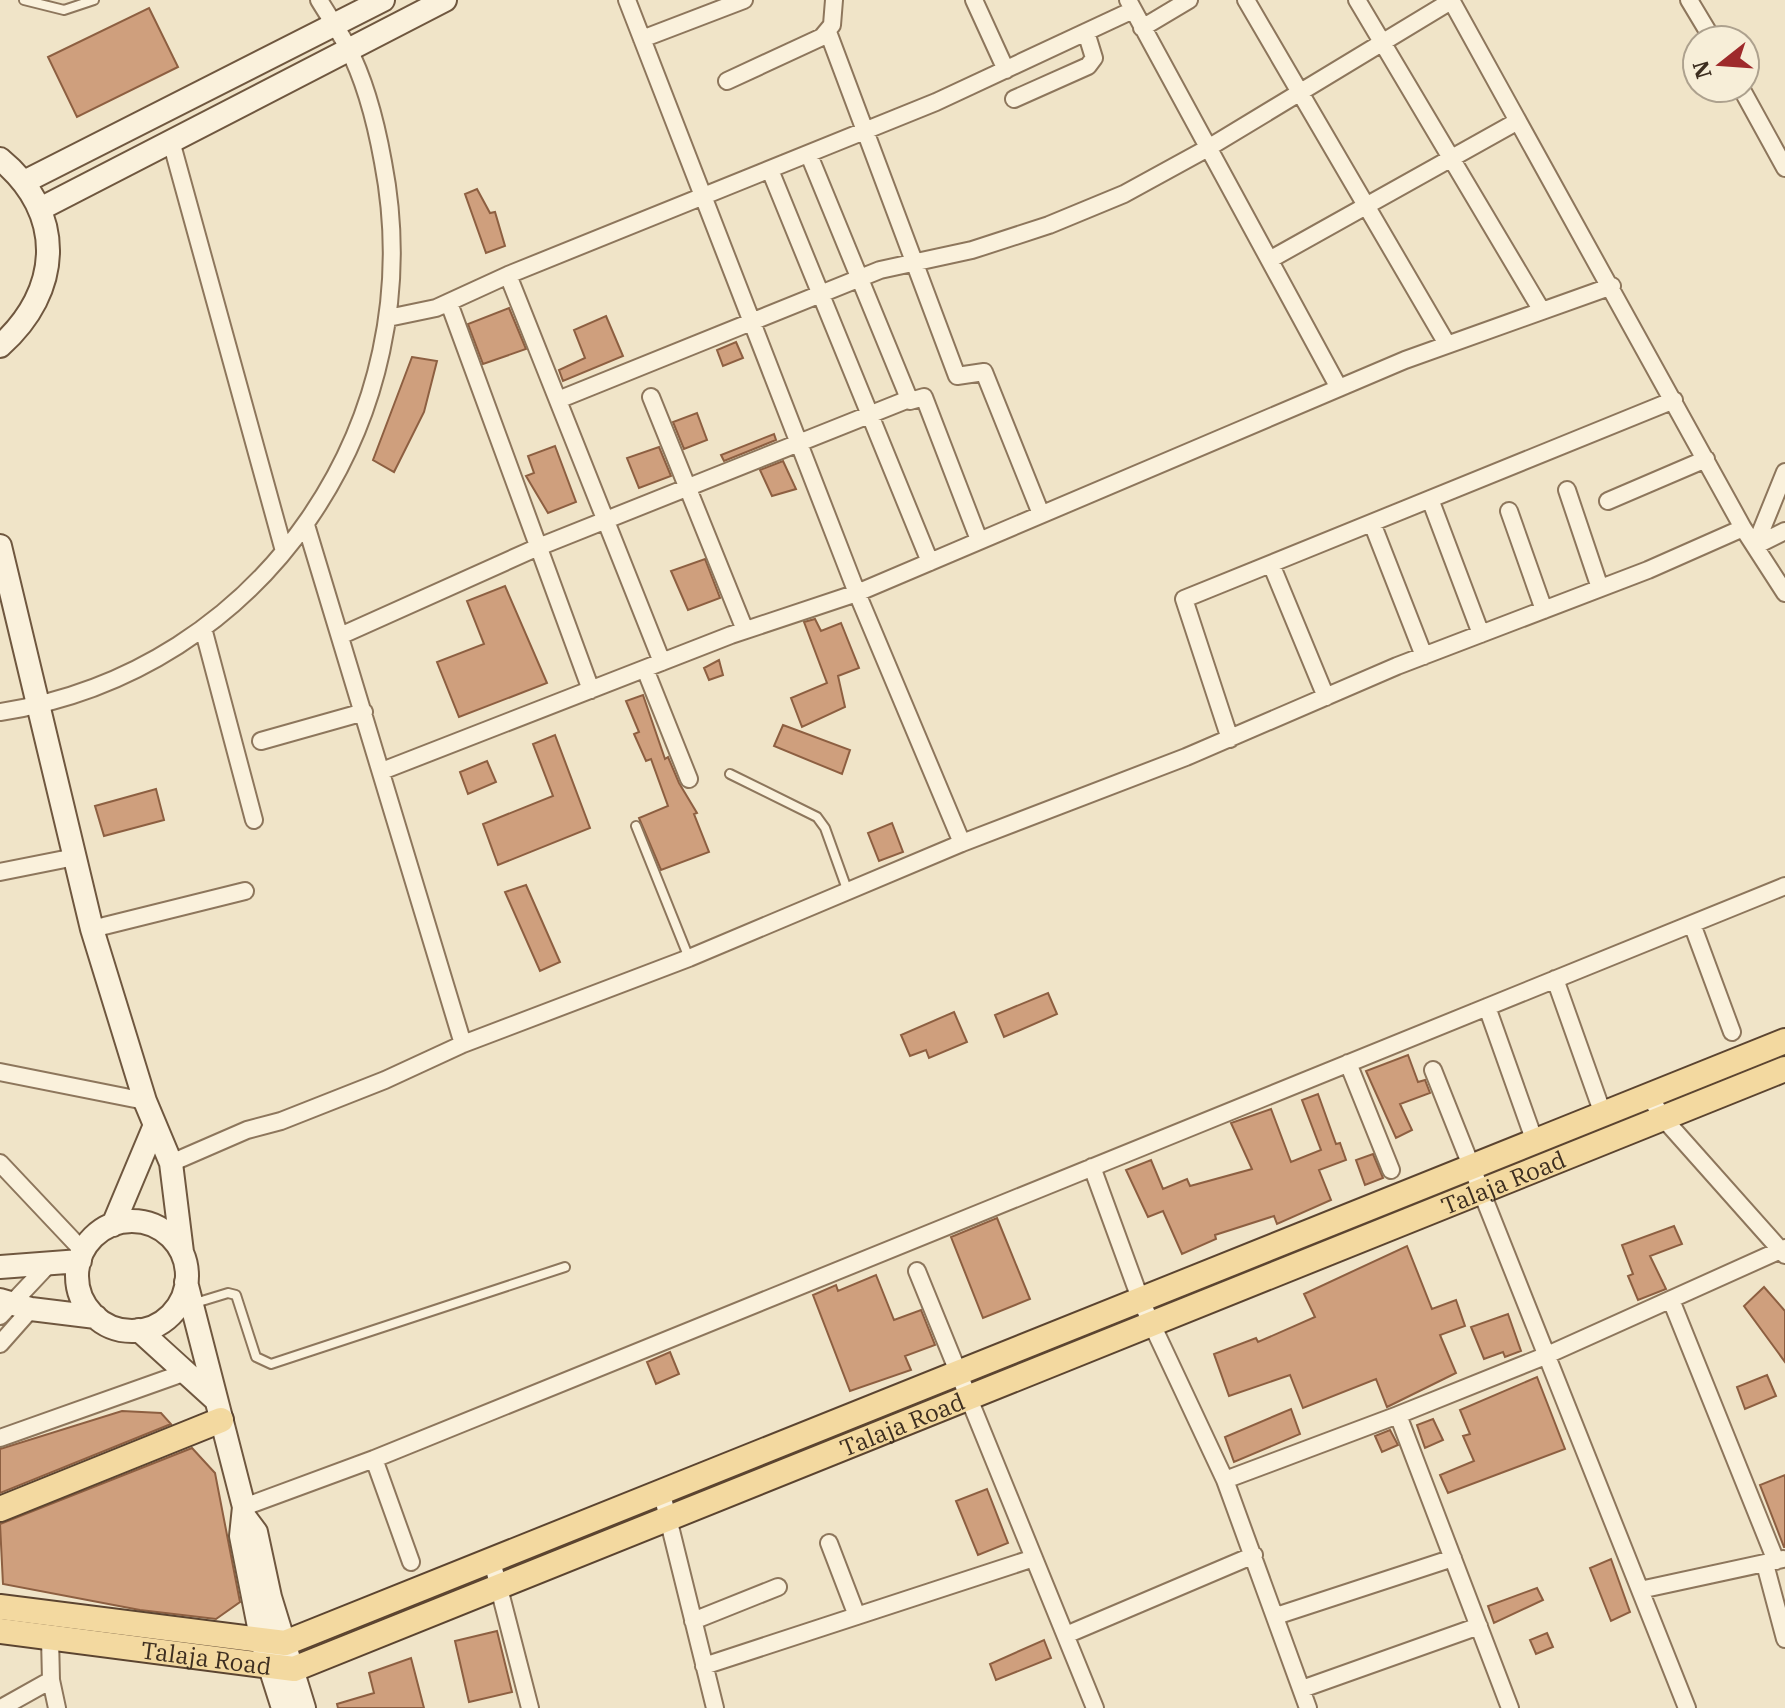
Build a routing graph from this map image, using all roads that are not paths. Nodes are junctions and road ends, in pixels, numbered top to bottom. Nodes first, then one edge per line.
1 (24, 0) edge
2 (94, 0) edge
3 (319, 0) edge
4 (383, 0) edge
5 (445, 0) edge
6 (627, 0) edge
7 (744, 0) edge
8 (834, 0) edge
9 (974, 0) edge
10 (1189, 0) edge
11 (1246, 0) edge
12 (1357, 0) edge
13 (1689, 0) edge
14 (1451, 1) edge
15 (1130, 5) edge
16 (334, 24) junction
17 (1703, 24) edge
18 (1142, 28) junction
19 (828, 32) junction
20 (1086, 32) junction
21 (642, 39) junction
22 (1381, 43) junction
23 (348, 48) junction
24 (1006, 70) junction
25 (727, 81) dead end
26 (1299, 92) junction
27 (1014, 99) dead end
28 (1750, 104) edge
29 (1518, 121) junction
30 (866, 131) junction
31 (171, 141) junction
32 (1208, 148) junction
33 (809, 155) junction
34 (1450, 158) junction
35 (0, 159) edge
36 (1785, 168) edge
37 (770, 170) junction
38 (24, 182) junction
39 (701, 196) junction
40 (1367, 205) junction
41 (40, 209) junction
42 (1271, 259) junction
43 (913, 262) junction
44 (508, 275) junction
45 (860, 279) junction
46 (1612, 286) junction
47 (823, 294) junction
48 (449, 303) junction
49 (1542, 311) junction
50 (388, 318) junction
51 (751, 322) junction
52 (1447, 344) junction
53 (0, 346) edge
54 (1339, 388) junction
55 (651, 397) dead end
56 (909, 399) junction
57 (558, 400) junction
58 (1674, 400) junction
59 (870, 415) junction
60 (798, 444) junction
61 (1706, 459) junction
62 (1785, 472) edge
63 (687, 488) junction
64 (1567, 490) dead end
65 (1430, 499) junction
66 (1608, 501) dead end
67 (1509, 511) dead end
68 (1041, 514) junction
69 (604, 521) junction
70 (1372, 523) junction
71 (306, 525) junction
72 (1743, 528) junction
73 (1785, 531) edge
74 (979, 540) junction
75 (0, 546) edge
76 (1755, 546) junction
77 (536, 548) junction
78 (284, 551) junction
79 (930, 562) junction
80 (1271, 564) junction
81 (1600, 588) junction
82 (857, 593) junction
83 (1785, 593) edge
84 (1544, 610) junction
85 (203, 628) junction
86 (745, 630) junction
87 (1481, 634) junction
88 (340, 636) junction
89 (1424, 656) junction
90 (662, 662) junction
91 (645, 669) junction
92 (591, 690) junction
93 (1326, 697) junction
94 (38, 706) junction
95 (0, 712) edge
96 (364, 712) junction
97 (1230, 739) junction
98 (261, 741) dead end
99 (382, 771) junction
100 (730, 774) dead end
101 (689, 779) dead end
102 (254, 820) dead end
103 (636, 826) dead end
104 (962, 843) junction
105 (75, 857) junction
106 (0, 872) edge
107 (1785, 886) edge
108 (245, 891) dead end
109 (848, 892) junction
110 (1692, 924) junction
111 (92, 929) junction
112 (689, 958) junction
113 (1555, 979) junction
114 (1487, 1007) junction
115 (1732, 1032) dead end
116 (1785, 1041) edge
117 (463, 1044) junction
118 (1348, 1063) junction
119 (1433, 1070) dead end
120 (0, 1072) edge
121 (1783, 1072) edge
122 (1649, 1096) junction
123 (145, 1101) junction
124 (1603, 1114) junction
125 (1664, 1119) junction
126 (155, 1125) junction
127 (1535, 1142) junction
128 (0, 1163) edge
129 (171, 1163) junction
130 (1092, 1167) junction
131 (1471, 1168) junction
132 (1391, 1170) dead end
133 (1480, 1193) junction
134 (113, 1225) junction
135 (182, 1252) junction
136 (1784, 1252) edge
137 (82, 1256) junction
138 (49, 1264) junction
139 (0, 1267) edge
140 (565, 1267) dead end
141 (917, 1271) dead end
142 (189, 1293) junction
143 (1671, 1300) junction
144 (1141, 1301) junction
145 (11, 1307) edge
146 (96, 1317) junction
147 (1151, 1324) junction
148 (139, 1330) junction
149 (0, 1344) edge
150 (1545, 1356) junction
151 (186, 1372) junction
152 (961, 1374) junction
153 (970, 1398) junction
154 (218, 1410) junction
155 (1398, 1415) junction
156 (0, 1438) edge
157 (374, 1459) junction
158 (1225, 1480) junction
159 (662, 1494) junction
160 (0, 1509) edge
161 (244, 1511) junction
162 (668, 1519) junction
163 (829, 1543) dead end
164 (1254, 1555) junction
165 (1034, 1558) junction
166 (1453, 1558) junction
167 (492, 1561) junction
168 (1775, 1561) edge
169 (411, 1562) dead end
170 (501, 1586) junction
171 (778, 1587) dead end
172 (1640, 1590) junction
173 (0, 1607) edge
174 (857, 1616) junction
175 (1276, 1616) junction
176 (693, 1621) junction
177 (1479, 1626) junction
178 (0, 1631) edge
179 (1066, 1635) junction
180 (50, 1638) junction
181 (1785, 1639) edge
182 (274, 1642) junction
183 (704, 1666) junction
184 (282, 1668) junction
185 (51, 1680) junction
186 (1302, 1689) junction
187 (1089, 1707) edge
188 (1, 1708) edge
189 (57, 1708) edge
190 (283, 1708) edge
191 (304, 1708) edge
192 (530, 1708) edge
193 (715, 1708) edge
194 (1308, 1708) edge
195 (1510, 1708) edge
196 (1687, 1708) edge

1 - 2 lane
3 - 16 street
4 - 16 street
5 - 23 street
6 - 21 street
7 - 21 street
8 - 19 street
9 - 24 street
10 - 18 street
11 - 26 street
12 - 22 street
13 - 17 street
14 - 22 street
14 - 29 street
15 - 18 street
15 - 20 street
16 - 23 street
16 - 38 street
18 - 32 street
19 - 25 street
19 - 30 street
20 - 24 street
20 - 27 street
21 - 39 street
22 - 26 street
22 - 34 street
23 - 31 street
23 - 50 street
24 - 30 street
26 - 32 street
26 - 40 street
28 - 36 street
29 - 34 street
29 - 46 street
30 - 33 street
30 - 43 street
31 - 41 street
31 - 78 street
32 - 42 street
32 - 43 street
33 - 37 street
33 - 45 street
34 - 40 street
34 - 49 street
35 - 38 street
37 - 39 street
37 - 47 street
38 - 41 street
39 - 44 street
39 - 51 street
40 - 42 street
40 - 52 street
41 - 53 street
42 - 54 street
43 - 45 street
43 - 68 street
44 - 48 street
44 - 57 street
45 - 47 street
45 - 56 street
46 - 49 street
46 - 58 street
47 - 51 street
47 - 59 street
48 - 50 street
48 - 77 street
49 - 52 street
50 - 71 street
51 - 57 street
51 - 60 street
52 - 54 street
54 - 68 street
55 - 63 street
56 - 59 street
56 - 74 street
57 - 69 street
58 - 61 street
58 - 65 street
59 - 60 street
59 - 79 street
60 - 63 street
60 - 82 street
61 - 66 street
61 - 72 street
62 - 76 street
63 - 69 street
63 - 86 street
64 - 81 street
65 - 70 street
65 - 87 street
67 - 84 street
68 - 74 street
69 - 77 street
69 - 90 street
70 - 80 street
70 - 89 street
71 - 78 street
71 - 88 street
72 - 76 street
72 - 81 street
73 - 76 street
74 - 79 street
75 - 94 street
76 - 83 street
77 - 88 street
77 - 92 street
78 - 85 street
79 - 82 street
80 - 93 street
80 - 97 street
81 - 84 street
82 - 86 street
82 - 104 street
84 - 87 street
85 - 94 street
85 - 102 street
86 - 90 street
87 - 89 street
88 - 96 street
89 - 93 street
90 - 91 street
91 - 92 street
91 - 101 street
92 - 99 street
93 - 97 street
94 - 95 street
94 - 105 street
96 - 98 street
96 - 99 street
97 - 104 street
99 - 117 street
100 - 109 lane
103 - 112 lane
104 - 109 street
105 - 106 street
105 - 111 street
107 - 110 street
108 - 111 street
109 - 112 street
110 - 113 street
110 - 115 street
111 - 123 street
112 - 117 street
113 - 114 street
113 - 124 street
114 - 118 street
114 - 127 street
116 - 122 main road, Talaja Road
117 - 129 street
118 - 130 street
118 - 132 street
119 - 131 street
120 - 123 street
121 - 125 main road, Talaja Road
122 - 124 main road, Talaja Road
122 - 125 street
123 - 126 street
124 - 127 main road, Talaja Road
125 - 133 main road, Talaja Road
125 - 136 street
126 - 129 street
126 - 134 street
127 - 131 main road, Talaja Road
128 - 137 street
129 - 135 street
130 - 144 street
130 - 157 street
131 - 133 street
131 - 144 main road, Talaja Road
133 - 147 main road, Talaja Road
133 - 150 street
134 - 135 street
134 - 137 street
135 - 142 street
136 - 143 street
137 - 138 street
137 - 146 street
138 - 139 street
138 - 145 street
140 - 142 lane
141 - 152 street
142 - 148 street
142 - 154 street
143 - 150 street
143 - 168 street
144 - 147 street
144 - 152 main road, Talaja Road
145 - 146 street
145 - 149 street
146 - 148 street
147 - 153 main road, Talaja Road
147 - 158 street
148 - 151 street
150 - 155 street
150 - 172 street
151 - 154 street
151 - 156 street
152 - 153 street
152 - 159 main road, Talaja Road
153 - 162 main road, Talaja Road
153 - 165 street
154 - 160 main road
154 - 161 street
155 - 158 street
155 - 166 street
157 - 161 street
157 - 169 street
158 - 164 street
159 - 162 street
159 - 167 main road, Talaja Road
161 - 182 street
162 - 170 main road, Talaja Road
162 - 176 street
163 - 174 street
164 - 175 street
164 - 179 street
165 - 174 street
165 - 179 street
166 - 175 street
166 - 177 street
167 - 170 street
167 - 182 main road, Talaja Road
168 - 172 street
168 - 181 street
170 - 184 main road, Talaja Road
170 - 192 street
171 - 176 street
172 - 196 street
173 - 182 main road, Talaja Road
174 - 183 street
175 - 186 street
176 - 183 street
177 - 186 street
177 - 195 street
178 - 180 main road, Talaja Road
179 - 187 street
180 - 184 main road, Talaja Road
180 - 185 street
182 - 184 street
183 - 193 street
184 - 190 street
184 - 191 street
185 - 188 street
185 - 189 street
186 - 194 street

